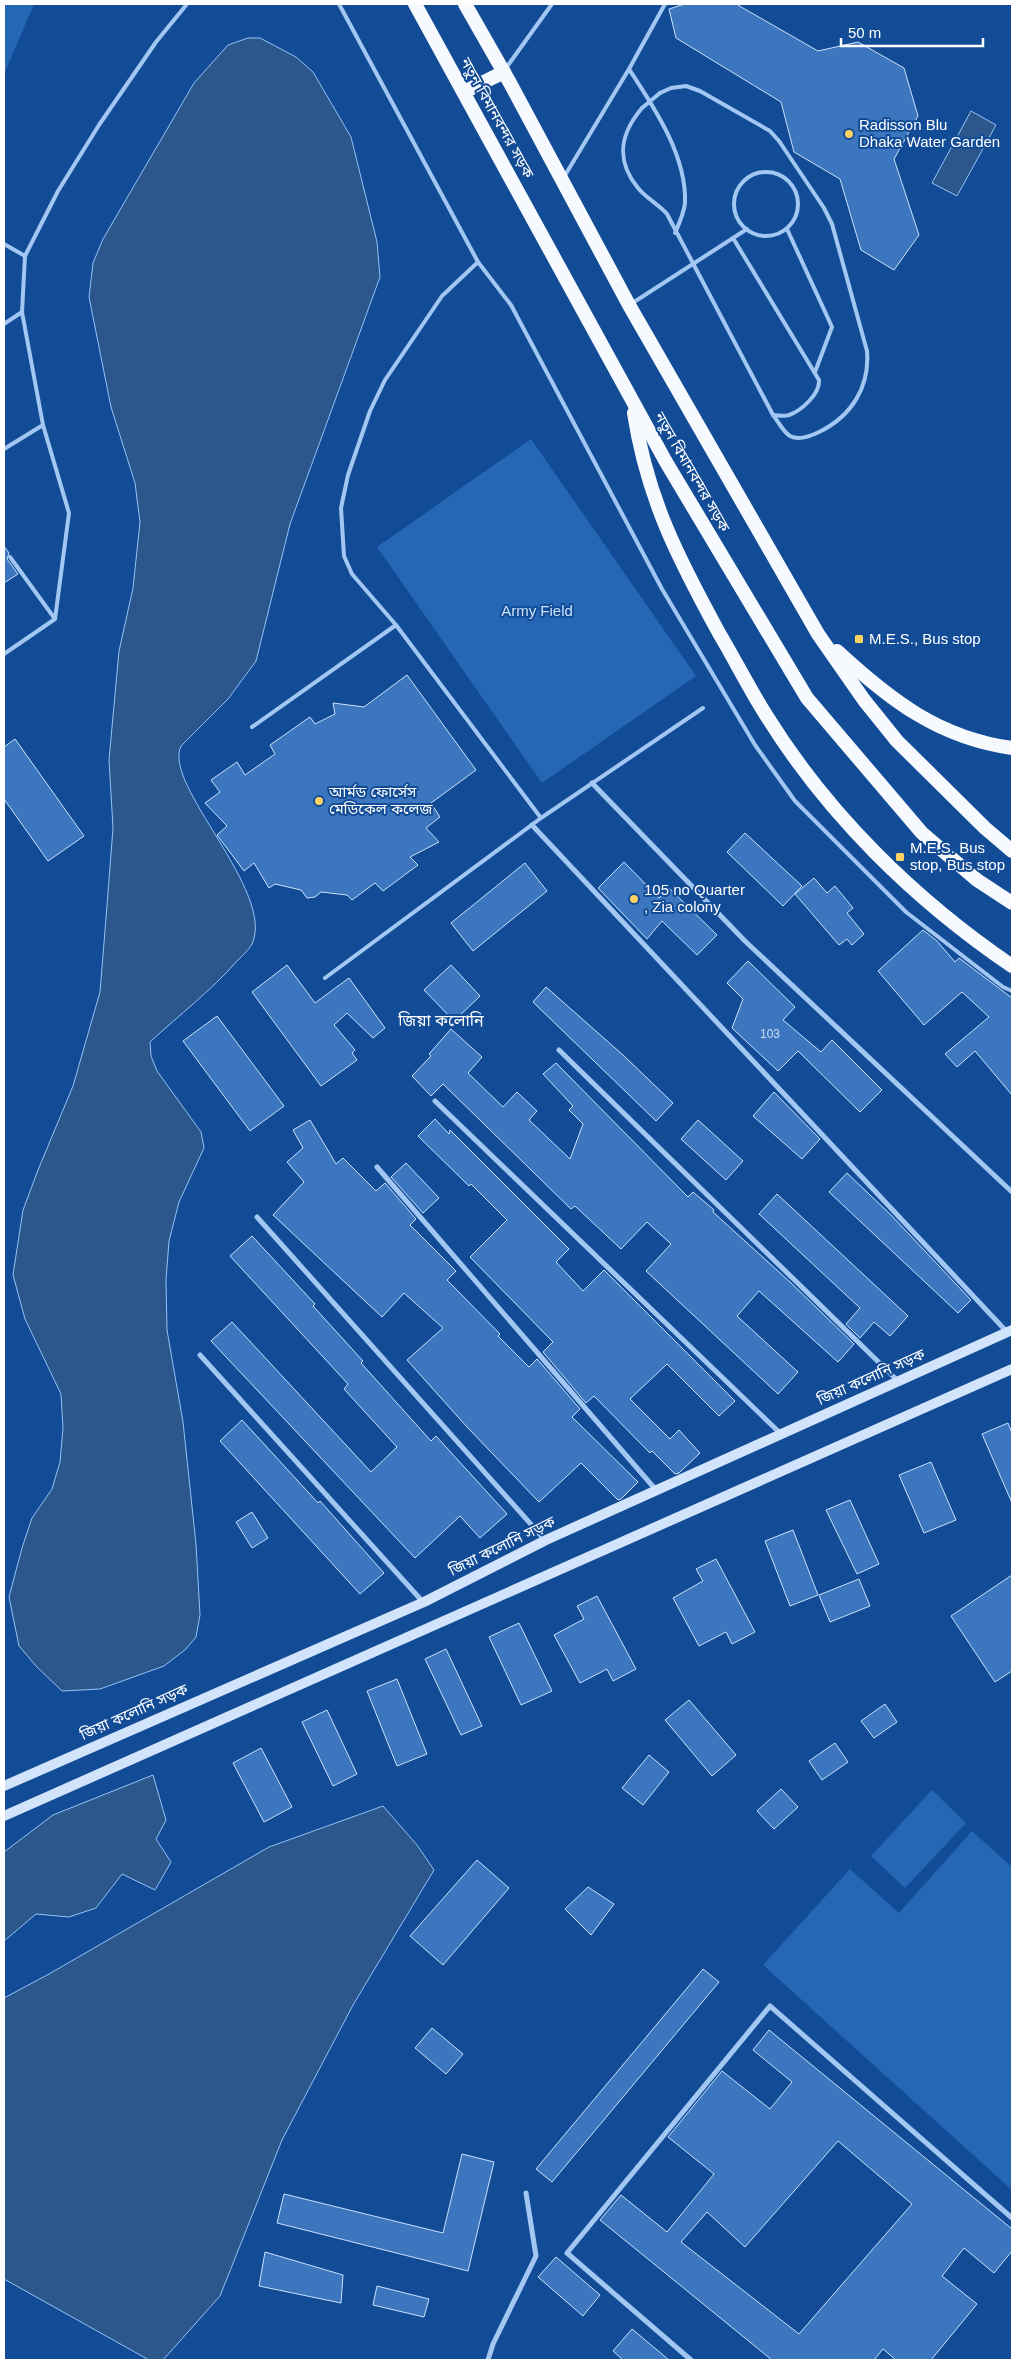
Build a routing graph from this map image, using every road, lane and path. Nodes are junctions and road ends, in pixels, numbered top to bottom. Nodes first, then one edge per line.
1 (187, 4) edge
2 (339, 4) edge
3 (415, 4) edge
4 (465, 4) edge
5 (552, 4) edge
6 (665, 4) edge
7 (629, 69) junction
8 (504, 72) junction
9 (464, 92) junction
10 (562, 179) junction
11 (747, 229) junction
12 (787, 229) junction
13 (676, 233) junction
14 (733, 238) junction
15 (4, 244) edge
16 (25, 256) junction
17 (478, 262) junction
18 (692, 265) junction
19 (629, 305) junction
20 (22, 312) junction
21 (4, 324) edge
22 (815, 372) junction
23 (633, 404) junction
24 (773, 415) junction
25 (43, 425) junction
26 (4, 449) edge
27 (10, 557) dead end
28 (55, 619) junction
29 (396, 625) junction
30 (818, 634) junction
31 (4, 654) edge
32 (703, 708) dead end
33 (252, 727) dead end
34 (1012, 748) edge
35 (592, 782) junction
36 (541, 818) junction
37 (532, 825) junction
38 (1012, 851) edge
39 (1012, 903) edge
40 (1012, 966) edge
41 (325, 978) dead end
42 (1012, 991) edge
43 (559, 1050) dead end
44 (435, 1102) dead end
45 (376, 1167) dead end
46 (1012, 1192) edge
47 (257, 1217) dead end
48 (1010, 1331) edge
49 (200, 1356) dead end
50 (1012, 1369) edge
51 (898, 1382) junction
52 (781, 1434) junction
53 (656, 1490) junction
54 (546, 1540) junction
55 (424, 1602) junction
56 (4, 1786) edge
57 (4, 1816) edge
58 (526, 2193) dead end
59 (1012, 2218) edge
60 (488, 2360) edge
61 (691, 2360) edge

1 - 16 lane
2 - 17 lane
3 - 9 highway, নতুন বিমানবন্দর সড়ক
4 - 8 highway, নতুন বিমানবন্দর সড়ক
5 - 8 lane
6 - 7 lane
7 - 10 lane
7 - 13 lane
8 - 9 highway
8 - 10 highway, নতুন বিমানবন্দর সড়ক
9 - 23 highway, নতুন বিমানবন্দর সড়ক
10 - 19 highway, নতুন বিমানবন্দর সড়ক
11 - 12 lane
11 - 12 lane
11 - 14 lane
12 - 22 lane
13 - 18 lane
13 - 24 lane, bridge
14 - 18 lane
14 - 22 lane
15 - 16 lane
16 - 20 lane
17 - 29 lane
17 - 42 lane
18 - 19 lane
18 - 24 lane
19 - 30 highway, নতুন বিমানবন্দর সড়ক
20 - 21 lane
20 - 25 lane
22 - 24 lane
23 - 39 highway, নতুন বিমানবন্দর সড়ক
23 - 40 highway
25 - 26 lane
25 - 28 lane
27 - 28 lane
28 - 31 lane
29 - 33 lane
29 - 36 lane
30 - 34 highway
30 - 38 highway, নতুন বিমানবন্দর সড়ক
32 - 35 lane
35 - 36 lane
35 - 46 street
36 - 37 lane
37 - 41 lane
37 - 48 street
43 - 51 street
44 - 52 street
45 - 53 street
47 - 54 street
48 - 51 main road, জিয়া কলোনি সড়ক
49 - 55 street
50 - 57 main road
51 - 52 main road, জিয়া কলোনি সড়ক
52 - 53 main road, জিয়া কলোনি সড়ক
53 - 54 main road, জিয়া কলোনি সড়ক
54 - 55 main road, জিয়া কলোনি সড়ক
55 - 56 main road, জিয়া কলোনি সড়ক
58 - 60 street
59 - 61 street

